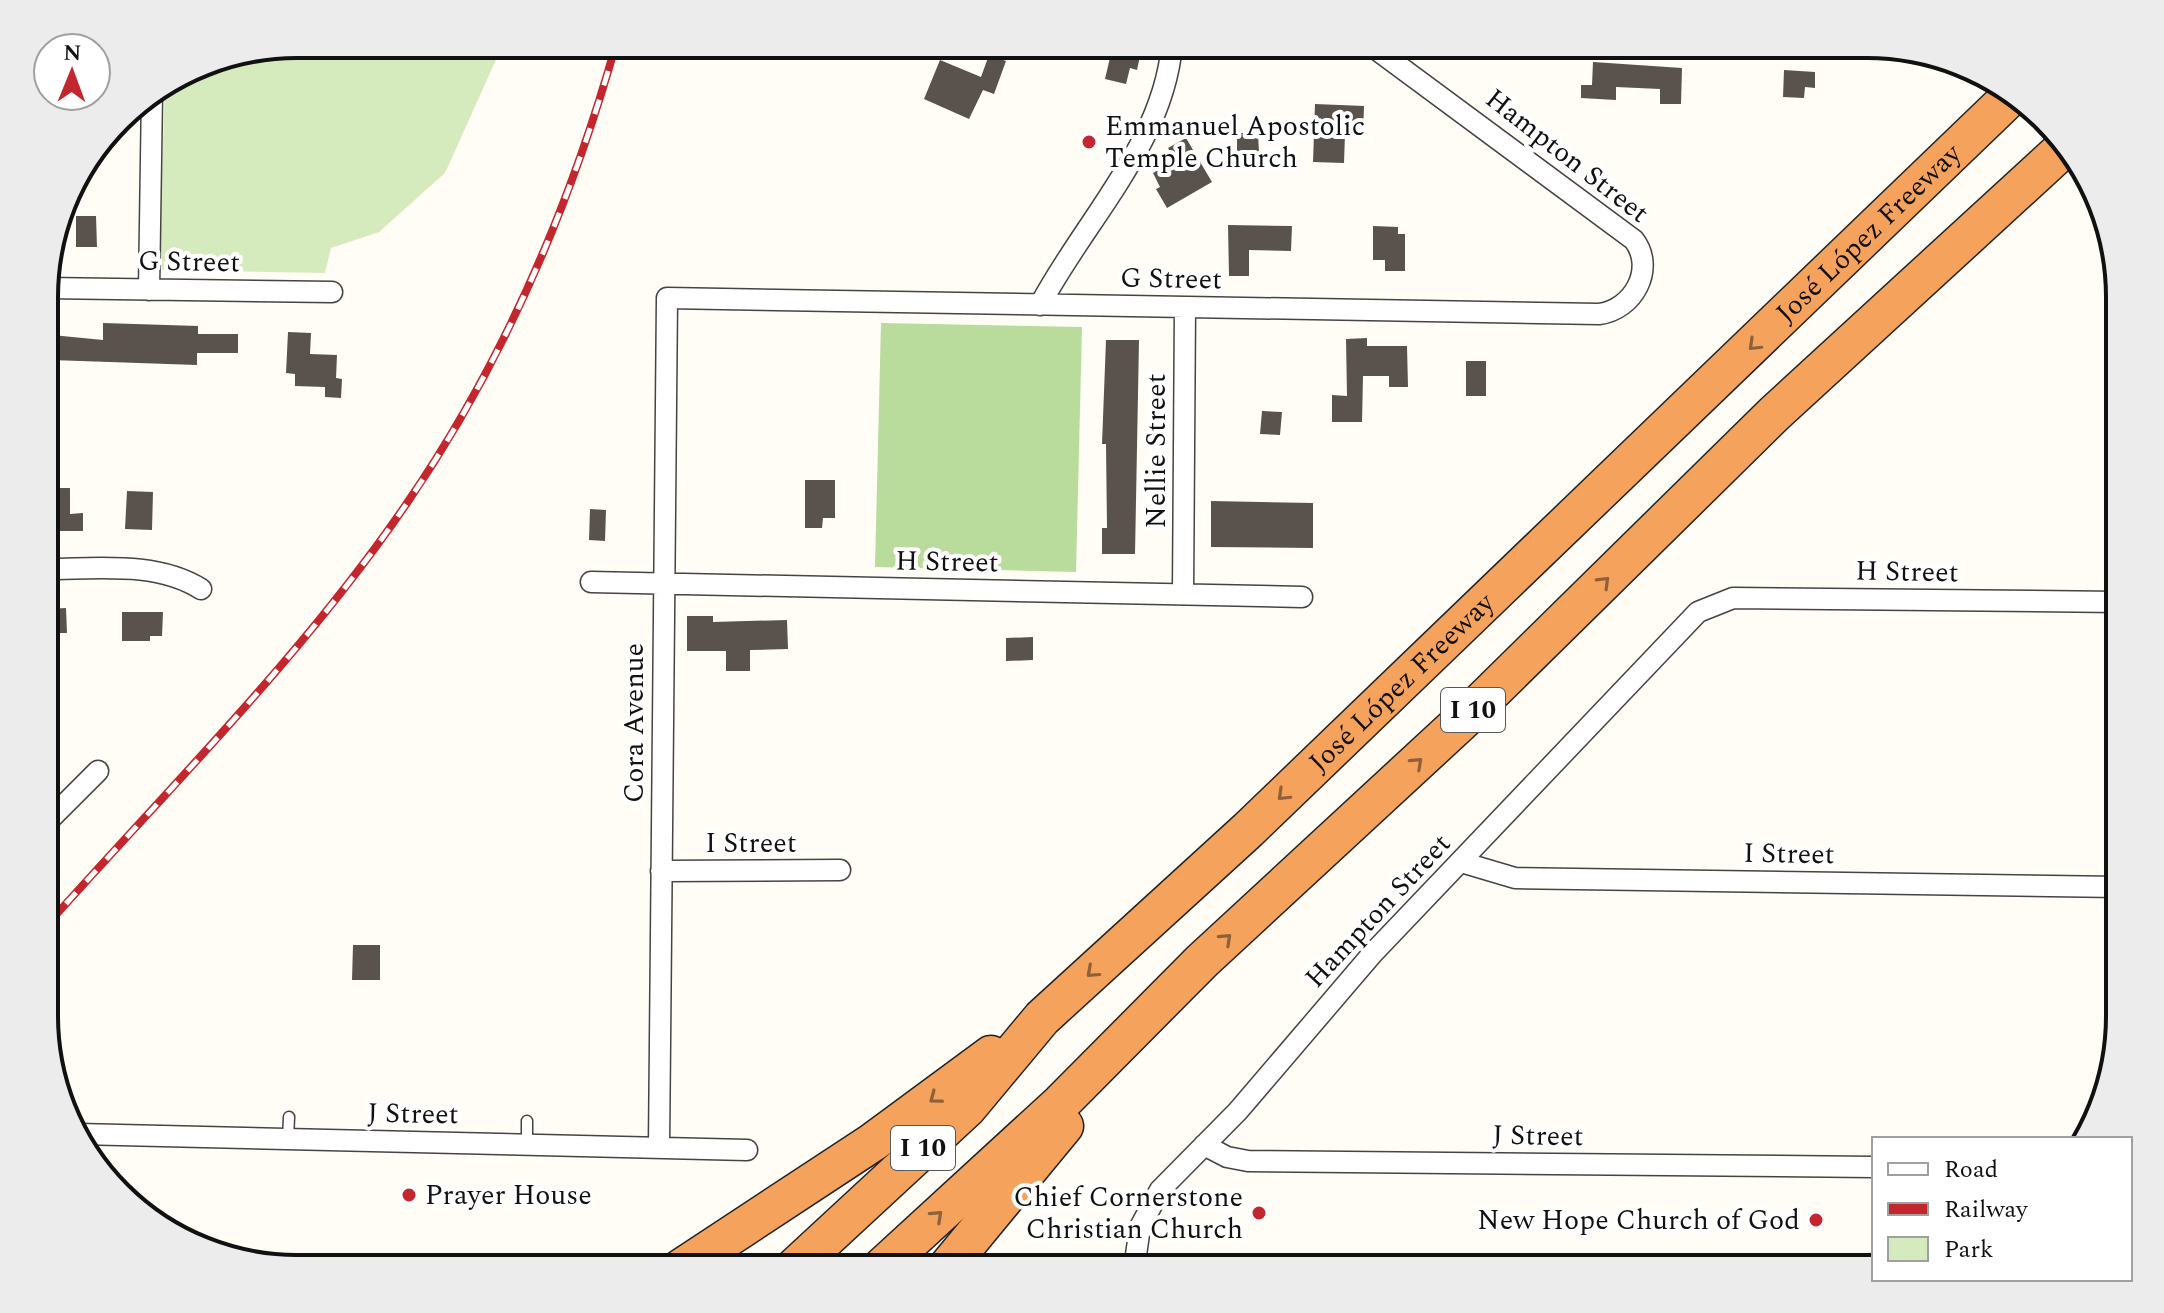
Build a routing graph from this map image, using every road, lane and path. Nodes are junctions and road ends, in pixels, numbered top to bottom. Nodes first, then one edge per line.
1 (1170, 58) edge
2 (1388, 58) edge
3 (2005, 102) edge
4 (152, 108) edge
5 (2058, 154) edge
6 (1644, 263) joint
7 (59, 288) edge
8 (149, 290) junction
9 (332, 292) dead end
10 (667, 298) joint
11 (1040, 305) junction
12 (1185, 307) junction
13 (58, 569) edge
14 (591, 582) dead end
15 (663, 585) junction
16 (201, 589) dead end
17 (1183, 594) junction
18 (1302, 597) dead end
19 (2105, 602) edge
20 (1698, 612) joint
21 (98, 771) dead end
22 (58, 811) edge
23 (1461, 862) junction
24 (840, 870) dead end
25 (661, 871) junction
26 (2105, 887) edge
27 (1186, 977) junction
28 (1042, 1018) junction
29 (289, 1117) dead end
30 (527, 1121) dead end
31 (90, 1134) edge
32 (288, 1139) junction
33 (527, 1145) junction
34 (1204, 1145) junction
35 (659, 1148) junction
36 (747, 1150) dead end
37 (1872, 1167) edge
38 (1136, 1254) edge
39 (702, 1255) edge
40 (808, 1255) edge
41 (896, 1255) edge
42 (957, 1255) edge

1 - 11 street
2 - 6 street, Hampton Street
3 -> 28 highway, José López Freeway / I 10
4 - 8 street
27 -> 5 highway, I 10
6 - 12 street, G Street
7 - 8 street, G Street
8 - 9 street, G Street
10 - 11 street, G Street
10 - 15 street, Cora Avenue
11 - 12 street, G Street
12 - 17 street, Nellie Street
13 - 16 street
14 - 15 street, H Street
15 - 17 street, H Street
15 - 25 street, Cora Avenue
17 - 18 street, H Street
19 - 20 street, H Street
20 - 23 street, Hampton Street
21 - 22 street
23 - 26 street, I Street
23 - 34 street, Hampton Street
24 - 25 street, I Street
25 - 35 street, Cora Avenue
41 -> 27 highway, I 10
27 - 42 highway
28 -> 39 highway
28 - 40 highway, José López Freeway / I 10
29 - 32 lane
30 - 33 lane
31 - 32 street, J Street
32 - 33 street, J Street
33 - 35 street, J Street
34 - 37 street, J Street
34 - 38 street, Hampton Street
35 - 36 street, J Street

